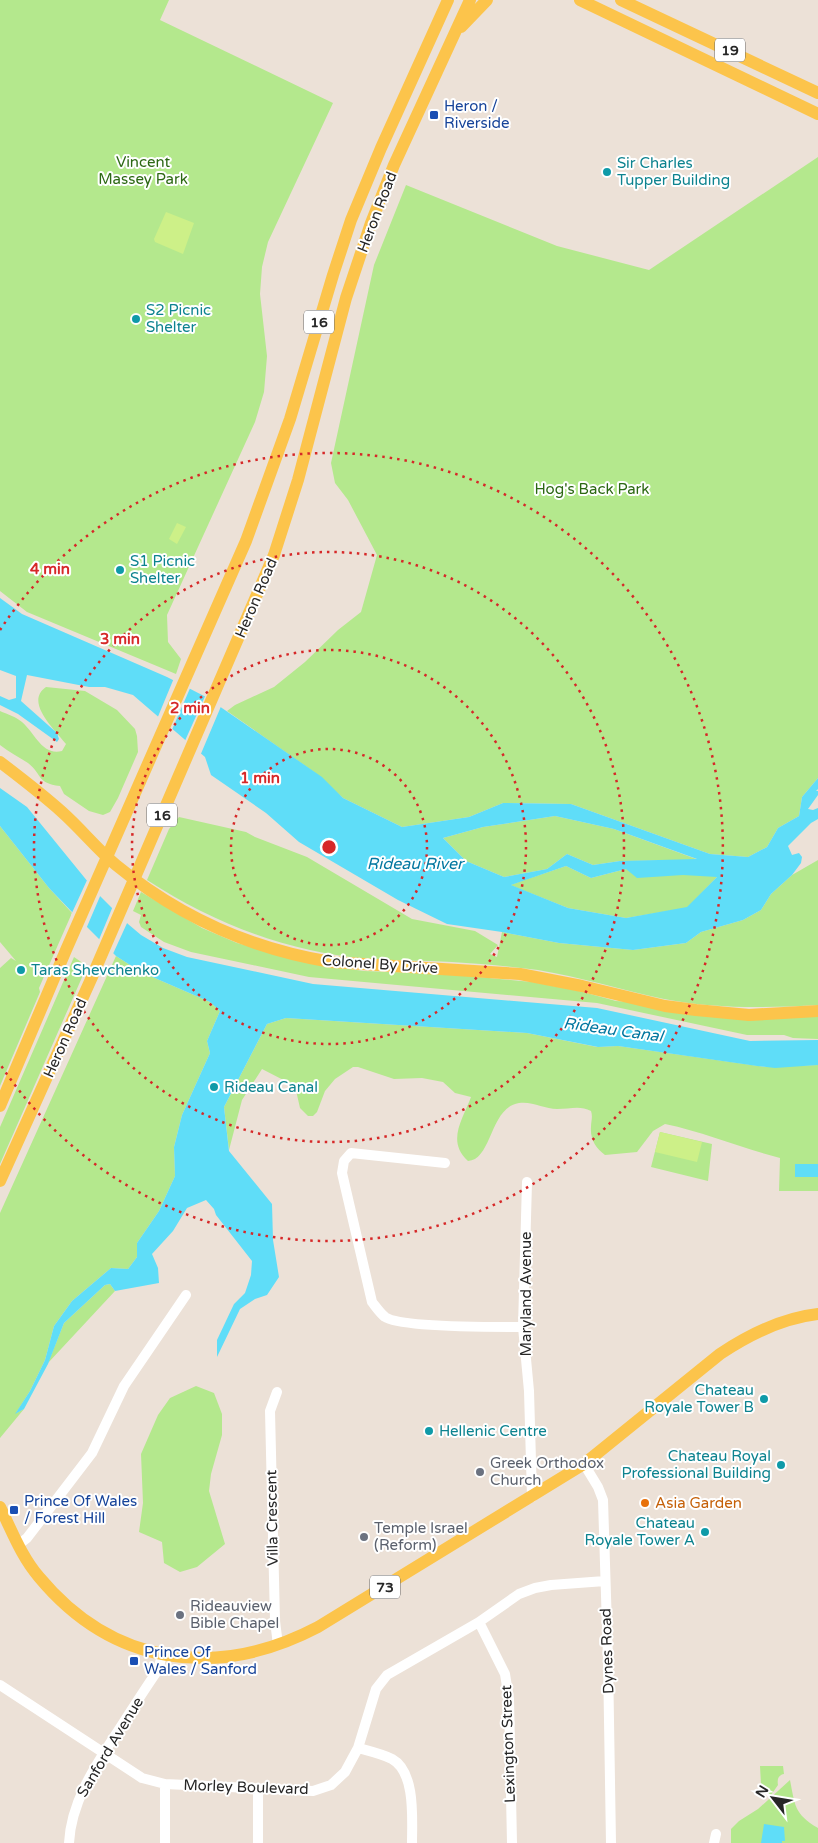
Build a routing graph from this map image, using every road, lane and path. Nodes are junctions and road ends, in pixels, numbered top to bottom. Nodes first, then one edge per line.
1 (448, 0) edge
2 (470, 0) edge
3 (488, 0) edge
4 (580, 0) edge
5 (622, 0) edge
6 (454, 34) junction
7 (818, 93) edge
8 (818, 114) edge
9 (0, 762) edge
10 (818, 1011) edge
11 (0, 1106) edge
12 (445, 1163) dead end
13 (0, 1181) edge
14 (527, 1182) dead end
15 (186, 1295) dead end
16 (818, 1314) edge
17 (523, 1327) junction
18 (277, 1392) dead end
19 (584, 1464) junction
20 (532, 1497) junction
21 (0, 1507) edge
22 (0, 1523) edge
23 (16, 1542) junction
24 (605, 1581) junction
25 (479, 1622) junction
26 (278, 1645) junction
27 (162, 1655) junction
28 (0, 1685) edge
29 (358, 1748) junction
30 (103, 1754) junction
31 (165, 1784) junction
32 (258, 1789) junction
33 (69, 1843) edge
34 (165, 1843) edge
35 (258, 1843) edge
36 (412, 1843) edge
37 (512, 1843) edge
38 (611, 1843) edge

1 - 11 main road, Heron Road / 16
2 - 6 main road, Heron Road / 16
3 - 6 main road
4 - 8 main road, 19
5 - 7 main road, 19
6 - 13 main road, Heron Road / 16
9 - 10 main road, Colonel By Drive
12 - 17 street
14 - 17 street, Maryland Avenue
15 - 23 street
16 - 19 main road, 73
17 - 20 street, Maryland Avenue
18 - 26 street, Villa Crescent
19 - 20 main road, 73
19 - 24 street, Dynes Road
20 - 26 main road, 73
21 - 23 main road, 73
22 - 23 main road, 73
23 - 27 main road, 73
24 - 25 street, Morley Boulevard
24 - 38 street, Dynes Road
25 - 29 street, Morley Boulevard
25 - 37 street, Lexington Street
26 - 27 main road, 73
27 - 30 street, Sanford Avenue
28 - 30 street, Morley Boulevard
29 - 32 street, Morley Boulevard
29 - 36 street
30 - 31 street, Morley Boulevard
30 - 33 street, Sanford Avenue
31 - 32 street, Morley Boulevard
31 - 34 street
32 - 35 street

